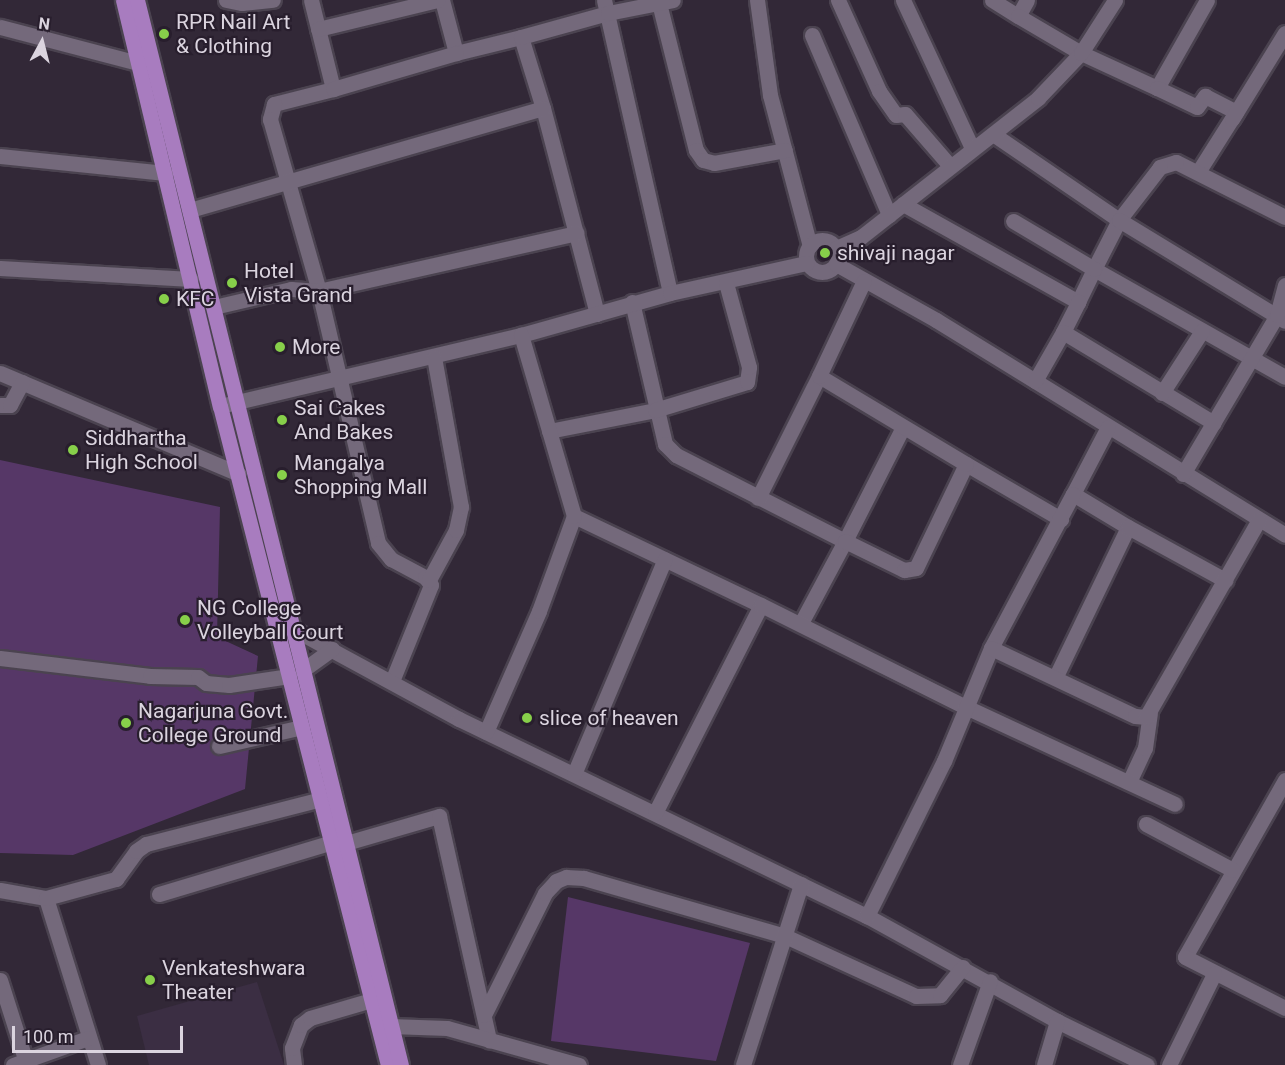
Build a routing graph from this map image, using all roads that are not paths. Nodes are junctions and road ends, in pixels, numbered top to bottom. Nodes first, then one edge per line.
1 (123, 0) edge
2 (137, 0) edge
3 (226, 0) edge
4 (273, 0) edge
5 (311, 0) edge
6 (440, 0) edge
7 (757, 0) edge
8 (838, 0) edge
9 (903, 0) edge
10 (992, 0) edge
11 (1027, 0) edge
12 (1115, 0) edge
13 (1207, 0) edge
14 (666, 1) edge
15 (606, 6) edge
16 (1018, 16) junction
17 (0, 27) edge
18 (318, 29) junction
19 (1285, 33) edge
20 (812, 35) dead end
21 (521, 37) junction
22 (456, 53) junction
23 (1081, 53) junction
24 (138, 63) junction
25 (1156, 88) junction
26 (333, 89) junction
27 (543, 108) junction
28 (1230, 122) junction
29 (993, 134) junction
30 (972, 148) junction
31 (785, 150) junction
32 (0, 156) edge
33 (950, 166) junction
34 (1198, 172) junction
35 (165, 173) junction
36 (286, 185) junction
37 (903, 204) junction
38 (190, 210) junction
39 (889, 215) junction
40 (1285, 217) edge
41 (1119, 220) junction
42 (1013, 221) dead end
43 (577, 233) junction
44 (810, 246) junction
45 (836, 248) junction
46 (807, 263) junction
47 (836, 264) junction
48 (0, 268) edge
49 (1094, 269) junction
50 (191, 279) junction
51 (864, 281) junction
52 (726, 283) junction
53 (1285, 285) edge
54 (320, 291) junction
55 (670, 293) junction
56 (632, 302) junction
57 (1078, 302) junction
58 (214, 307) junction
59 (597, 314) junction
60 (1281, 318) edge
61 (1202, 331) junction
62 (1063, 332) junction
63 (521, 335) junction
64 (434, 357) junction
65 (1251, 360) junction
66 (0, 373) edge
67 (819, 376) junction
68 (1285, 377) edge
69 (340, 379) junction
70 (1035, 381) junction
71 (22, 382) junction
72 (1162, 393) junction
73 (238, 402) junction
74 (0, 405) edge
75 (220, 406) junction
76 (655, 410) junction
77 (1214, 423) junction
78 (903, 426) junction
79 (1108, 427) junction
80 (549, 431) junction
81 (966, 464) junction
82 (239, 474) junction
83 (1183, 474) junction
84 (1073, 494) junction
85 (758, 498) junction
86 (574, 516) junction
87 (1061, 519) junction
88 (1259, 520) junction
89 (1128, 527) junction
90 (1285, 535) edge
91 (845, 541) junction
92 (665, 559) junction
93 (429, 580) junction
94 (1225, 580) junction
95 (761, 605) junction
96 (801, 623) junction
97 (293, 629) junction
98 (991, 648) junction
99 (332, 650) junction
100 (0, 658) edge
101 (296, 673) junction
102 (1056, 676) junction
103 (392, 681) junction
104 (966, 707) junction
105 (1150, 713) junction
106 (302, 727) junction
107 (486, 732) junction
108 (219, 746) dead end
109 (574, 774) junction
110 (1285, 780) edge
111 (1129, 782) junction
112 (321, 799) junction
113 (1175, 804) dead end
114 (1278, 806) edge
115 (655, 813) junction
116 (1146, 824) dead end
117 (339, 843) junction
118 (1233, 870) junction
119 (801, 884) junction
120 (2, 888) edge
121 (159, 894) dead end
122 (46, 898) junction
123 (867, 916) junction
124 (785, 936) junction
125 (963, 967) junction
126 (1214, 974) junction
127 (0, 981) edge
128 (990, 981) junction
129 (371, 1000) junction
130 (1285, 1008) edge
131 (484, 1015) junction
132 (1057, 1021) junction
133 (390, 1026) junction
134 (88, 1038) junction
135 (489, 1040) junction
136 (22, 1064) edge
137 (98, 1065) edge
138 (294, 1065) edge
139 (388, 1065) edge
140 (401, 1065) edge
141 (579, 1065) edge
142 (743, 1065) edge
143 (960, 1065) edge
144 (1044, 1065) edge
145 (1147, 1065) edge
146 (1169, 1065) edge

1 - 24 main road
2 - 38 main road
3 - 4 street
5 - 18 street
6 - 18 street
6 - 22 street
7 - 31 street
8 - 33 street
9 - 30 street
10 - 16 street
11 - 16 street
12 - 23 street
13 - 25 street
14 - 15 street
14 - 31 street
15 - 21 street
15 - 55 street
16 - 23 street
17 - 24 street
18 - 26 street
19 - 28 street
20 - 39 street
21 - 22 street
21 - 27 street
22 - 26 street
23 - 25 street
23 - 29 street
24 - 35 main road
25 - 28 street
26 - 36 street
27 - 36 street
27 - 43 street
28 - 34 street
29 - 30 street
29 - 41 street
30 - 33 street
31 - 44 street
32 - 35 street
33 - 37 street
34 - 40 street
34 - 41 street
35 - 50 main road
36 - 38 street
36 - 54 street
37 - 39 street
37 - 57 street
38 - 58 main road
39 - 45 street
41 - 49 street
41 - 60 street
42 - 49 street
43 - 54 street
43 - 59 street
44 - 45 street
44 - 46 street
45 - 47 street
46 - 47 street
46 - 52 street
47 - 51 street
48 - 50 street
49 - 57 street
49 - 61 street
50 - 75 main road
51 - 67 street
51 - 70 street
52 - 55 street
52 - 76 street
53 - 60 street
54 - 58 street
54 - 69 street
55 - 56 street
56 - 59 street
56 - 76 street
57 - 62 street
58 - 73 main road
59 - 63 street
60 - 65 street
61 - 65 street
61 - 72 street
62 - 70 street
62 - 72 street
63 - 64 street
63 - 80 street
64 - 69 street
64 - 93 street
65 - 68 street
65 - 77 street
66 - 71 street
67 - 78 street
67 - 85 street
69 - 73 street
69 - 93 street
70 - 79 street
71 - 74 street
71 - 82 street
72 - 77 street
73 - 75 street
73 - 97 main road
75 - 82 main road
76 - 80 street
76 - 85 street
77 - 83 street
78 - 81 street
78 - 91 street
79 - 83 street
79 - 84 street
80 - 86 street
81 - 87 street
81 - 91 street
82 - 101 main road
83 - 88 street
84 - 87 street
84 - 89 street
85 - 91 street
86 - 92 street
86 - 107 street
87 - 98 street
88 - 90 street
88 - 94 street
89 - 94 street
89 - 102 street
91 - 96 street
92 - 95 street
92 - 109 street
93 - 103 street
94 - 105 street
95 - 96 street
95 - 115 street
96 - 104 street
97 - 99 street
97 - 101 main road
98 - 102 street
98 - 104 street
99 - 101 street
99 - 103 street
100 - 101 street
101 - 106 main road
101 - 117 main road
102 - 105 street
103 - 107 street
104 - 111 street
104 - 123 street
105 - 111 street
106 - 108 street
106 - 112 main road
107 - 109 street
109 - 115 street
110 - 114 street
111 - 113 street
112 - 117 main road
112 - 122 street
114 - 118 street
115 - 119 street
116 - 118 street
117 - 121 street
117 - 129 main road
117 - 131 street
117 - 133 main road
118 - 126 street
119 - 123 street
119 - 124 street
120 - 122 street
122 - 134 street
123 - 125 street
124 - 125 street
124 - 131 street
124 - 142 street
125 - 128 street
126 - 130 street
126 - 146 street
127 - 136 street
128 - 132 street
128 - 143 street
129 - 138 street
129 - 139 main road
131 - 135 street
132 - 144 street
132 - 145 street
133 - 135 street
133 - 140 main road
134 - 136 street
134 - 137 street
135 - 141 street

